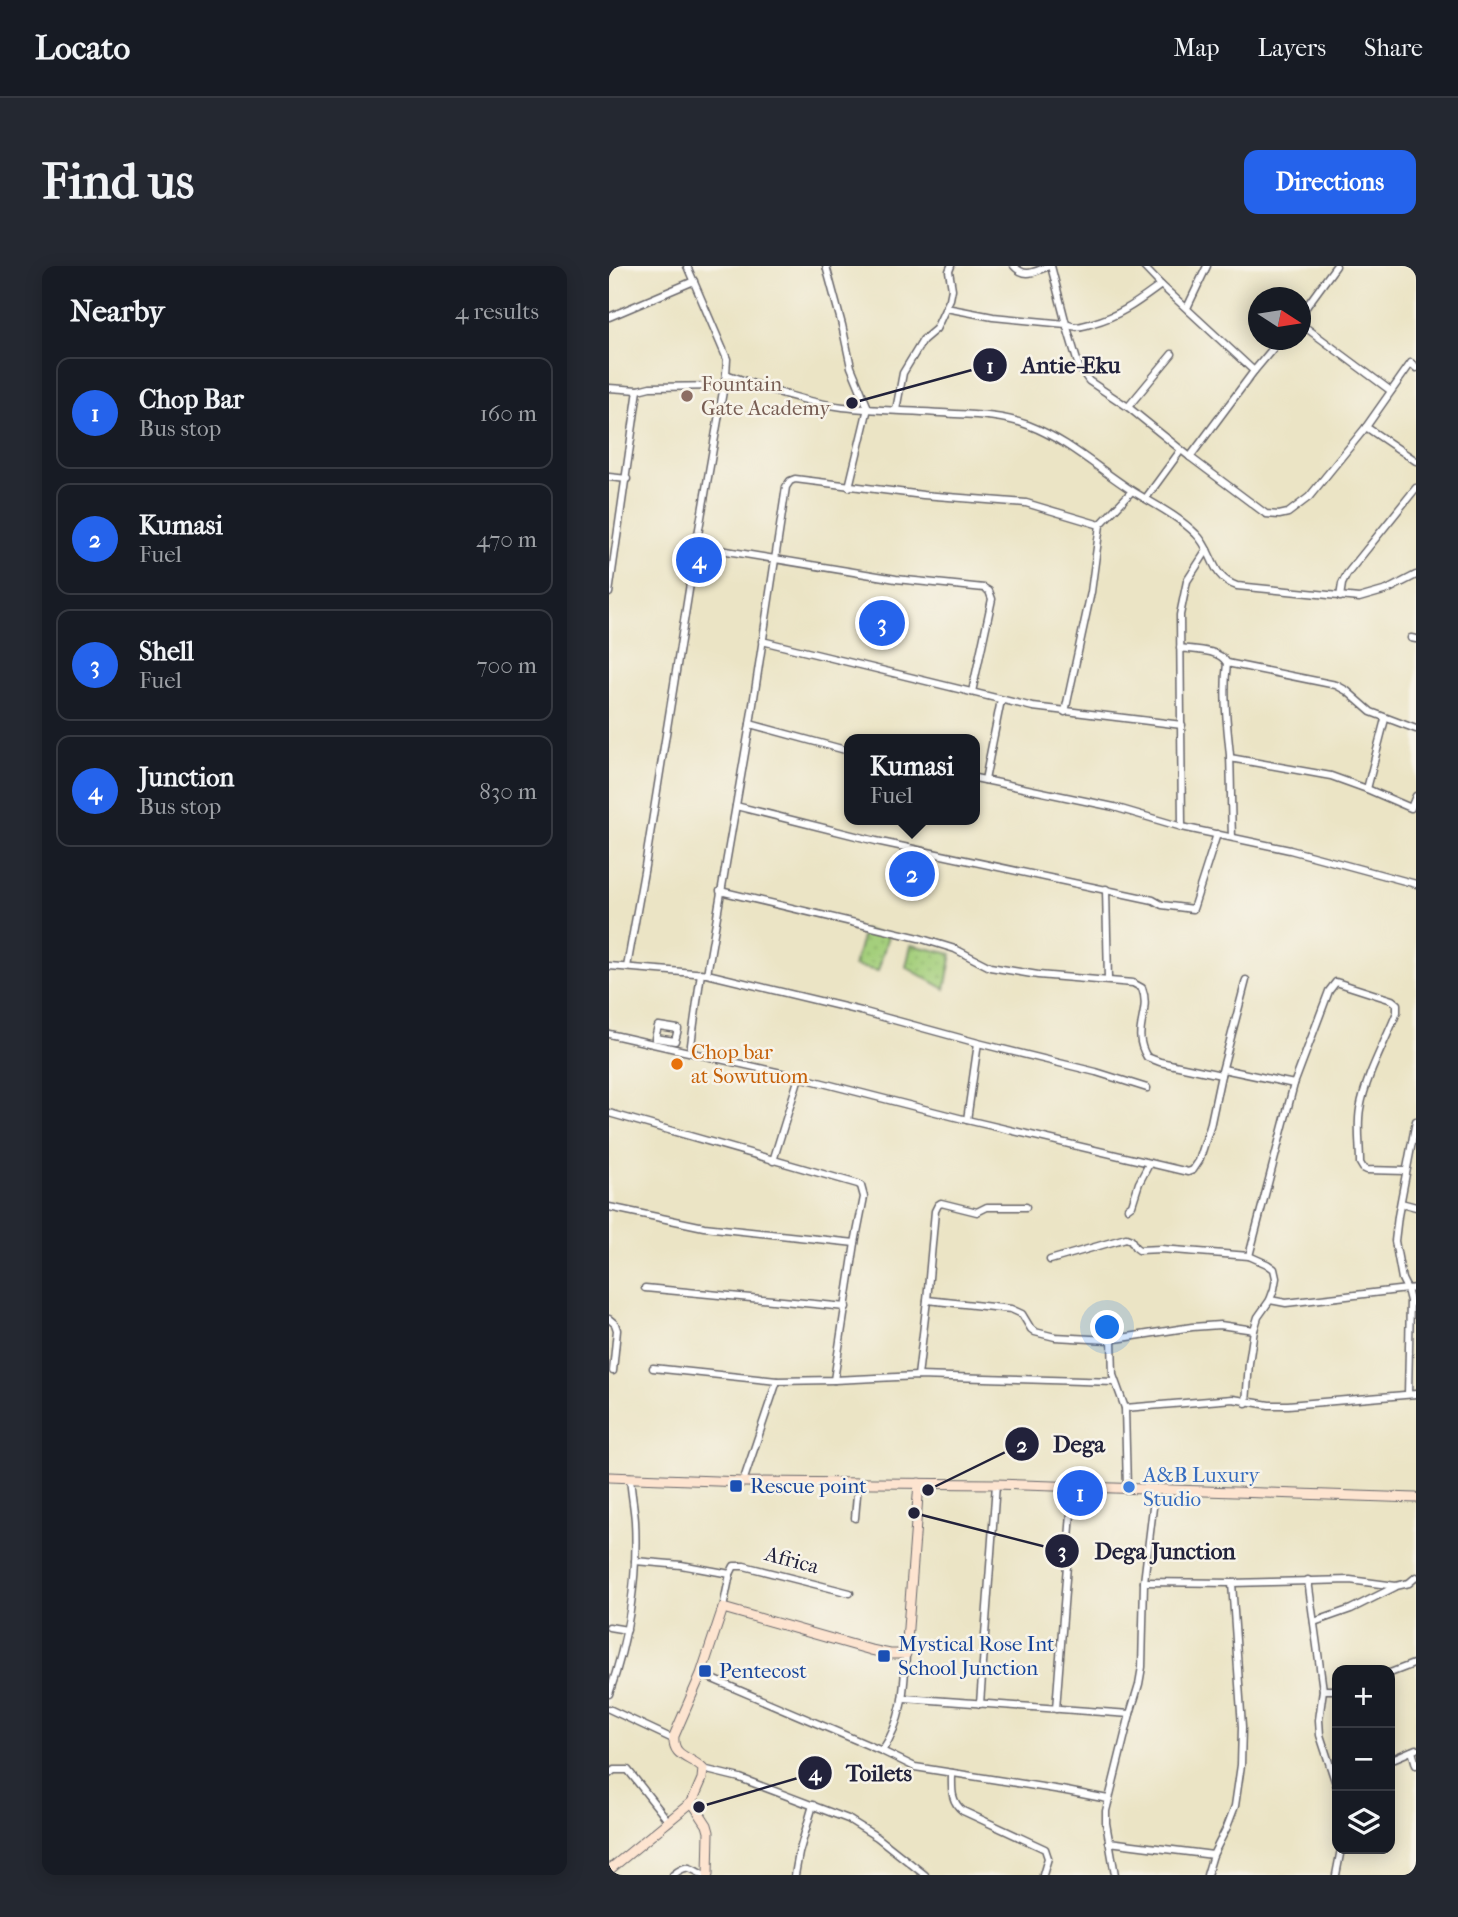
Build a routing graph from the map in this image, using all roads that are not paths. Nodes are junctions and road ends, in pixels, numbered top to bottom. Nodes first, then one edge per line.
1 (687, 266) edge
2 (826, 266) edge
3 (951, 266) edge
4 (1014, 266) edge
5 (1050, 266) edge
6 (1143, 266) edge
7 (1207, 266) edge
8 (1336, 266) edge
9 (694, 281) junction
10 (1161, 285) junction
11 (1311, 299) edge
12 (946, 308) junction
13 (1187, 308) junction
14 (609, 317) edge
15 (1066, 324) junction
16 (1311, 332) edge
17 (1272, 350) edge
18 (1172, 354) dead end
19 (1416, 357) edge
20 (1413, 365) edge
21 (1254, 371) junction
22 (726, 374) junction
23 (725, 386) junction
24 (609, 388) edge
25 (638, 390) junction
26 (1391, 391) junction
27 (1128, 407) junction
28 (868, 408) junction
29 (896, 410) junction
30 (1366, 427) junction
31 (1181, 450) junction
32 (1190, 457) junction
33 (1416, 461) edge
34 (609, 477) edge
35 (627, 479) junction
36 (849, 486) junction
37 (1416, 488) edge
38 (1132, 491) junction
39 (1146, 498) junction
40 (1100, 525) junction
41 (696, 546) junction
42 (1207, 550) junction
43 (775, 558) junction
44 (612, 565) edge
45 (1416, 575) edge
46 (609, 593) edge
47 (1340, 597) junction
48 (762, 641) junction
49 (1180, 648) junction
50 (1227, 663) junction
51 (972, 692) junction
52 (1001, 699) junction
53 (1065, 712) junction
54 (1385, 719) junction
55 (750, 724) junction
56 (1182, 725) junction
57 (1416, 729) edge
58 (844, 750) edge
59 (1230, 758) junction
60 (980, 779) edge
61 (985, 780) junction
62 (1367, 789) junction
63 (1416, 796) edge
64 (736, 806) junction
65 (1182, 827) junction
66 (1217, 834) junction
67 (1232, 837) junction
68 (1416, 884) edge
69 (1107, 890) junction
70 (720, 891) junction
71 (609, 965) edge
72 (627, 967) junction
73 (704, 974) junction
74 (1108, 980) junction
75 (1246, 980) dead end
76 (609, 1034) edge
77 (978, 1043) junction
78 (690, 1052) junction
79 (1222, 1072) junction
80 (799, 1077) junction
81 (1294, 1084) junction
82 (1147, 1088) dead end
83 (609, 1112) edge
84 (967, 1120) junction
85 (1416, 1121) edge
86 (1416, 1158) edge
87 (773, 1161) junction
88 (1408, 1162) junction
89 (1149, 1164) junction
90 (1406, 1171) junction
91 (1401, 1203) junction
92 (609, 1207) edge
93 (1026, 1207) dead end
94 (1416, 1207) edge
95 (1128, 1208) dead end
96 (855, 1242) junction
97 (1249, 1256) junction
98 (1049, 1260) dead end
99 (645, 1288) dead end
100 (1416, 1288) edge
101 (1407, 1289) junction
102 (927, 1300) junction
103 (1270, 1300) junction
104 (846, 1307) junction
105 (609, 1319) edge
106 (1254, 1330) junction
107 (1112, 1340) junction
108 (653, 1368) dead end
109 (613, 1371) dead end
110 (918, 1376) junction
111 (834, 1380) junction
112 (777, 1381) junction
113 (1115, 1382) junction
114 (1412, 1394) edge
115 (1246, 1403) junction
116 (1125, 1408) junction
117 (609, 1477) edge
118 (630, 1477) junction
119 (743, 1482) junction
120 (858, 1483) junction
121 (919, 1483) junction
122 (996, 1484) junction
123 (1073, 1487) junction
124 (1127, 1489) junction
125 (1155, 1491) junction
126 (1416, 1498) edge
127 (1416, 1506) edge
128 (855, 1518) dead end
129 (635, 1561) junction
130 (730, 1574) junction
131 (1416, 1577) edge
132 (1308, 1580) junction
133 (1144, 1582) junction
134 (1233, 1583) junction
135 (1396, 1586) junction
136 (850, 1593) dead end
137 (723, 1608) junction
138 (1314, 1622) junction
139 (609, 1627) edge
140 (627, 1630) junction
141 (906, 1654) junction
142 (1416, 1663) edge
143 (1395, 1671) edge
144 (701, 1674) junction
145 (1323, 1690) junction
146 (1332, 1690) edge
147 (609, 1694) edge
148 (904, 1698) junction
149 (980, 1704) junction
150 (609, 1709) edge
151 (1056, 1709) junction
152 (1130, 1714) junction
153 (673, 1740) junction
154 (1414, 1750) edge
155 (882, 1751) junction
156 (1395, 1757) edge
157 (1416, 1765) edge
158 (703, 1769) junction
159 (1332, 1769) edge
160 (952, 1773) junction
161 (609, 1774) edge
162 (1108, 1800) junction
163 (692, 1802) junction
164 (813, 1805) junction
165 (669, 1822) junction
166 (1109, 1842) junction
167 (1340, 1854) edge
168 (1213, 1855) junction
169 (609, 1870) edge
170 (673, 1875) edge
171 (706, 1875) edge
172 (795, 1875) edge
173 (925, 1875) edge
174 (1043, 1875) edge
175 (1115, 1875) edge
176 (1207, 1875) edge
177 (1336, 1875) edge

1 - 9 street
2 - 28 street
3 - 12 street
4 - 5 street
5 - 15 street
6 - 10 street
7 - 13 street
8 - 11 street
9 - 14 street
9 - 22 street
10 - 13 street
10 - 15 street
12 - 15 street
12 - 29 street
13 - 21 street
15 - 27 street
16 - 26 street
17 - 21 street
18 - 27 street
19 - 20 street
20 - 26 street
21 - 32 street
22 - 23 street
22 - 28 street
23 - 25 street
23 - 41 street
24 - 25 street
25 - 35 street
26 - 30 street
27 - 31 street
28 - 29 street
28 - 36 street
29 - 38 street
30 - 32 street
30 - 33 street
31 - 32 street
31 - 39 street
34 - 35 street
35 - 44 street
36 - 40 street
36 - 43 street
37 - 47 street
38 - 39 street
38 - 40 street
39 - 42 street
40 - 53 street
41 - 43 street
41 - 72 street
42 - 47 street
42 - 49 street
43 - 48 street
43 - 51 street
44 - 46 street
45 - 47 street
48 - 51 street
48 - 55 street
49 - 50 street
49 - 56 street
50 - 54 street
50 - 59 street
51 - 52 street
52 - 53 street
52 - 61 street
53 - 56 street
54 - 57 street
54 - 62 street
55 - 58 street
55 - 64 street
56 - 65 street
59 - 62 street
59 - 67 street
60 - 61 street
61 - 65 street
62 - 63 street
64 - 69 street
64 - 70 street
65 - 66 street
66 - 67 street
66 - 69 street
67 - 68 street
69 - 74 street
70 - 73 street
70 - 74 street
71 - 72 street
72 - 73 street
73 - 77 street
73 - 78 street
74 - 79 street
75 - 79 street
76 - 78 street
77 - 82 street
77 - 84 street
78 - 80 street
79 - 81 street
79 - 89 street
80 - 84 street
80 - 87 street
81 - 90 street
81 - 97 street
83 - 87 street
84 - 89 street
85 - 88 street
86 - 88 street
87 - 96 street
88 - 90 street
89 - 95 street
90 - 91 street
91 - 94 street
91 - 101 street
92 - 96 street
93 - 102 street
96 - 104 street
97 - 98 street
97 - 103 street
99 - 104 street
100 - 101 street
101 - 103 street
101 - 114 street
102 - 107 street
102 - 110 street
103 - 106 street
104 - 111 street
105 - 109 street
106 - 107 street
106 - 115 street
107 - 113 street
108 - 112 street
110 - 111 street
110 - 113 street
111 - 112 street
112 - 119 street
113 - 116 street
114 - 115 street
115 - 116 street
116 - 124 street
117 - 118 main road
118 - 119 main road
118 - 129 street
119 - 120 main road
120 - 121 main road
120 - 128 street
121 - 122 main road
121 - 141 main road
122 - 123 main road
122 - 149 street
123 - 124 main road
123 - 151 street
124 - 125 main road
125 - 126 main road
125 - 133 street
126 - 127 street
129 - 130 street, Africa
129 - 140 street
130 - 136 street, Africa
130 - 137 street
131 - 135 street
132 - 134 street
132 - 135 street
132 - 138 street
133 - 134 street
133 - 152 street
134 - 168 street
135 - 138 street
137 - 141 main road
137 - 144 main road
138 - 145 street
139 - 140 street
140 - 147 street
141 - 148 street
142 - 143 street
144 - 153 main road
144 - 155 street
145 - 146 street
145 - 159 street
148 - 149 street
148 - 155 street
149 - 151 street
150 - 153 street
151 - 152 street
152 - 162 street
153 - 158 main road
154 - 156 street
154 - 157 street
155 - 160 street
158 - 163 main road
158 - 164 street
160 - 162 street
160 - 174 street
161 - 165 street
162 - 166 street
163 - 165 main road
163 - 171 main road
164 - 172 street
164 - 173 street
165 - 169 main road
166 - 168 street
166 - 175 street
167 - 177 street
168 - 176 street
170 - 171 street

